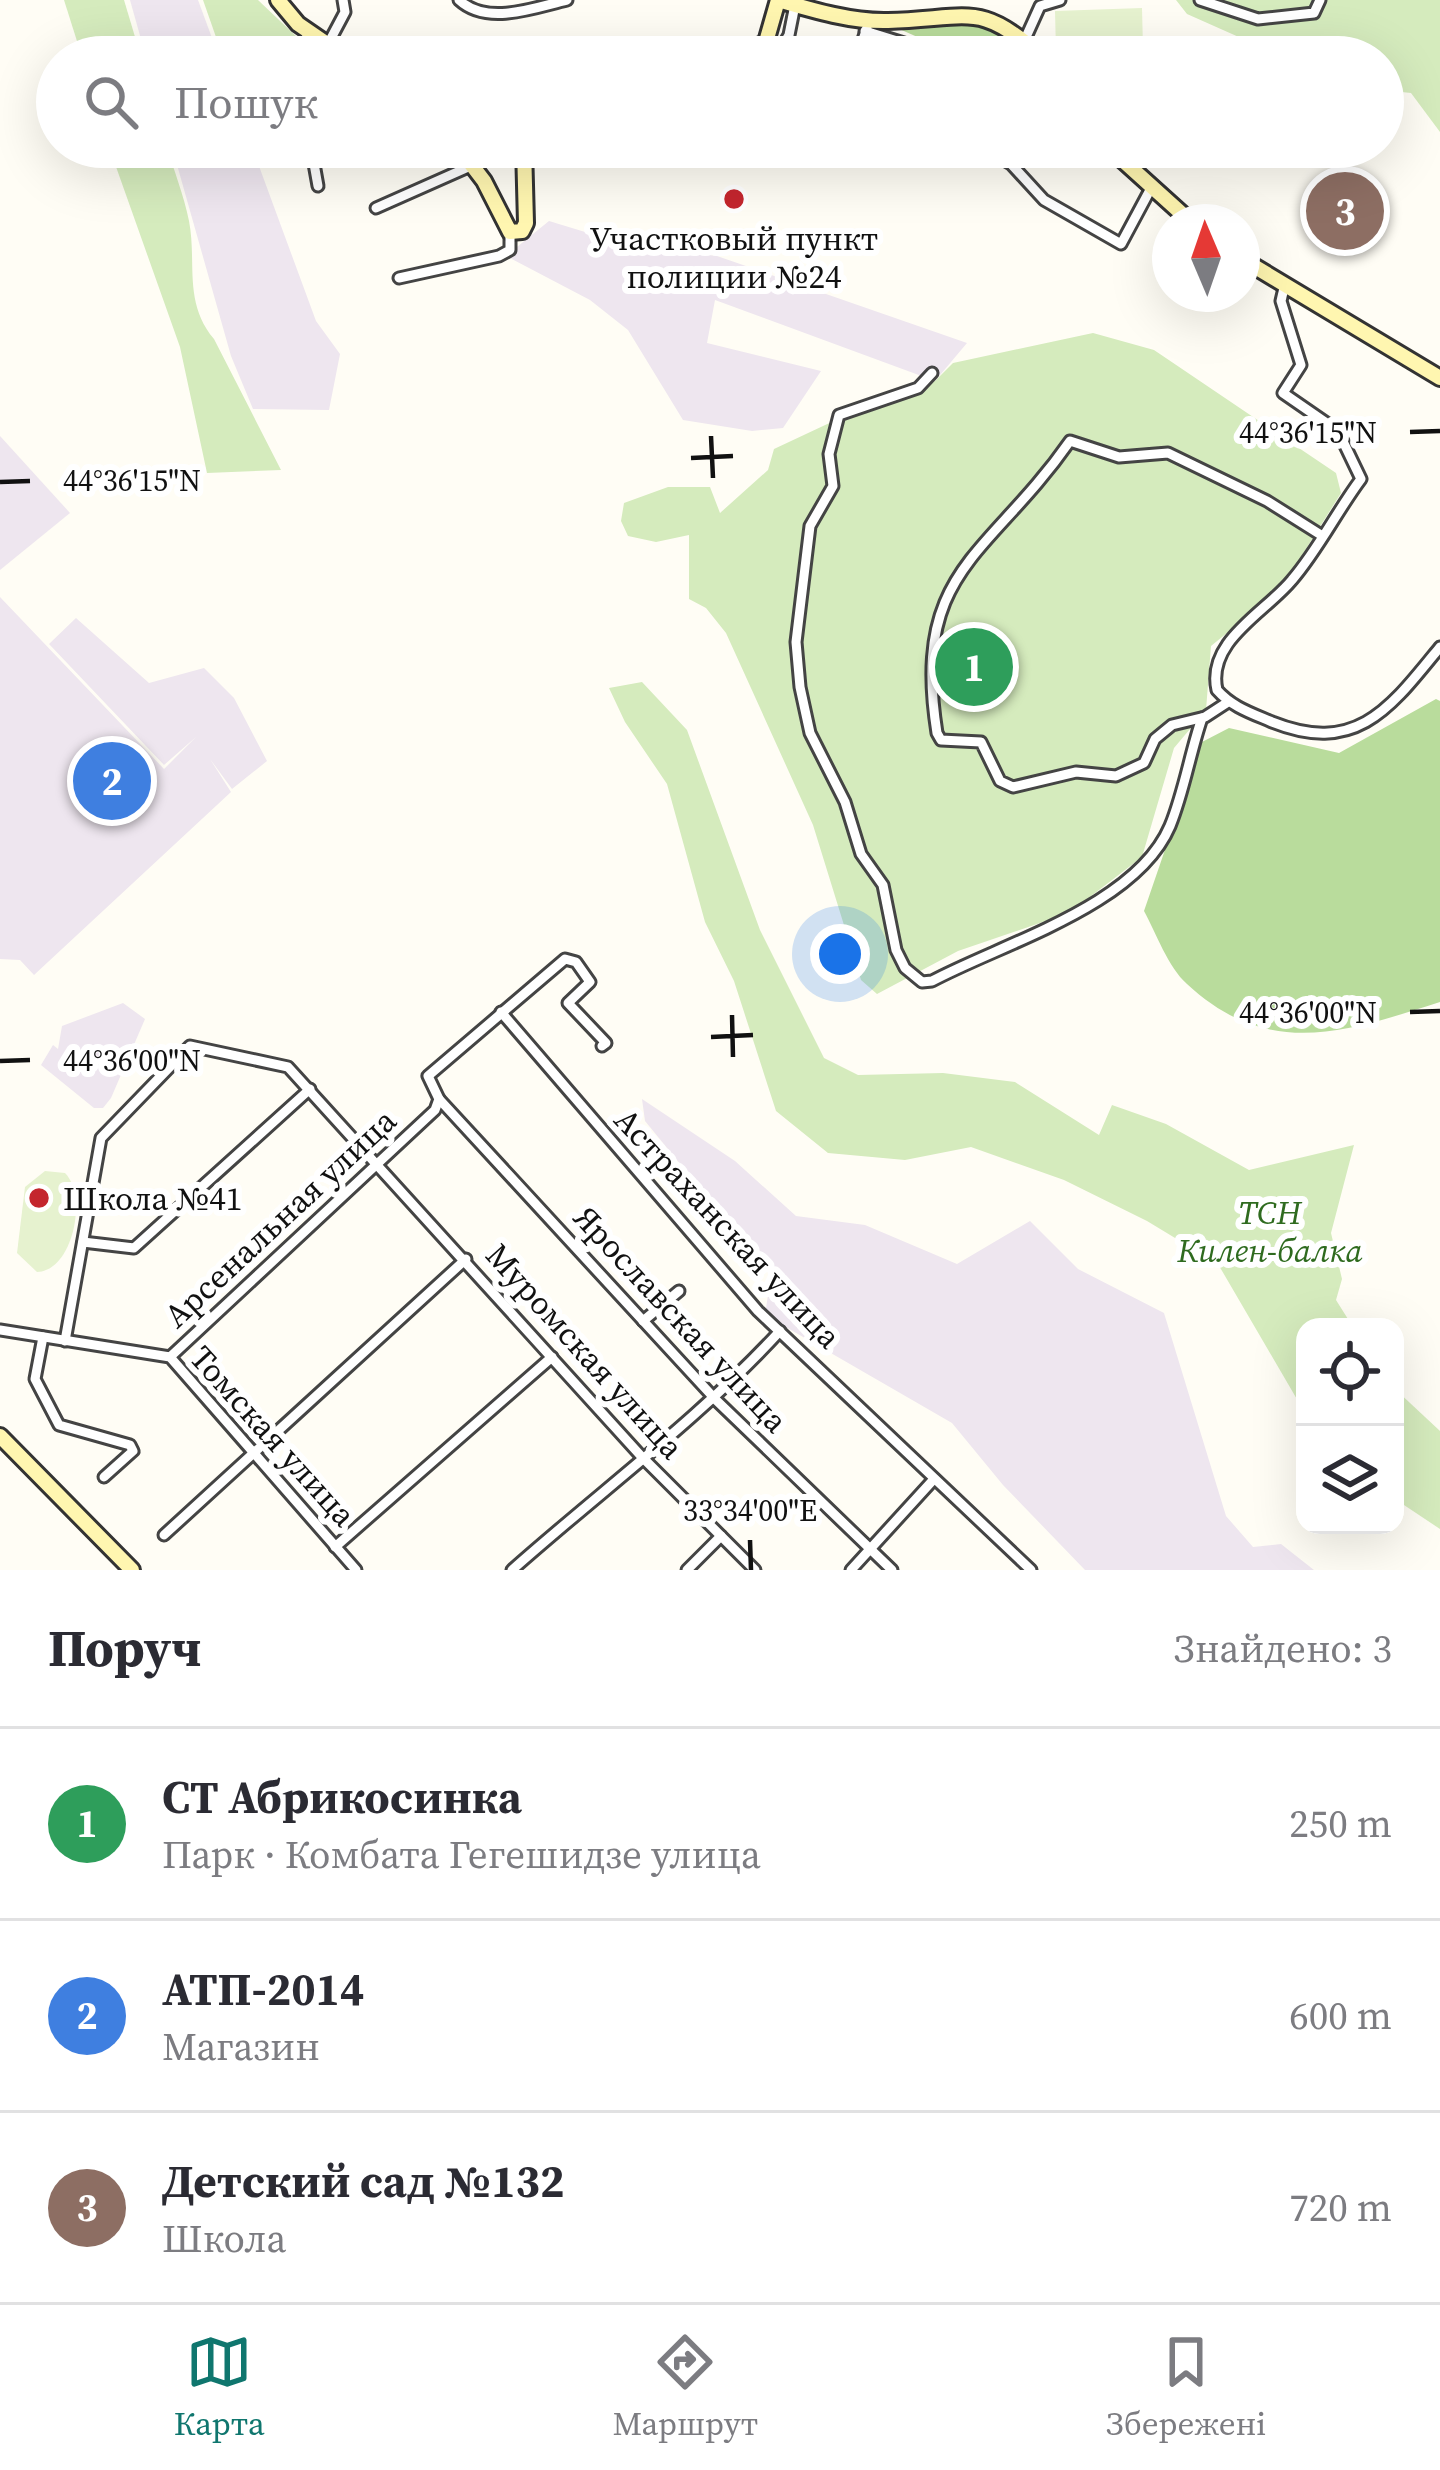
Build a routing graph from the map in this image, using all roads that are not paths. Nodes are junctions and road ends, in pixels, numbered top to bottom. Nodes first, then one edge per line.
1 (278, 0) edge
2 (343, 0) edge
3 (459, 0) edge
4 (567, 0) edge
5 (778, 0) edge
6 (1060, 0) edge
7 (1200, 0) edge
8 (1320, 0) edge
9 (795, 5) junction
10 (868, 26) junction
11 (308, 31) junction
12 (307, 36) edge
13 (316, 36) edge
14 (332, 36) edge
15 (768, 36) edge
16 (788, 36) edge
17 (864, 36) edge
18 (894, 36) edge
19 (1026, 36) joint
20 (315, 168) edge
21 (466, 168) edge
22 (475, 168) edge
23 (522, 168) edge
24 (1016, 168) edge
25 (1130, 168) edge
26 (318, 186) dead end
27 (1151, 188) junction
28 (1170, 204) edge
29 (376, 208) dead end
30 (516, 231) junction
31 (1260, 272) edge
32 (399, 278) dead end
33 (1284, 289) junction
34 (932, 374) dead end
35 (1440, 378) edge
36 (1321, 536) junction
37 (1440, 646) edge
38 (1228, 702) junction
39 (1202, 718) junction
40 (501, 1012) junction
41 (602, 1046) dead end
42 (310, 1089) junction
43 (439, 1099) junction
44 (380, 1162) junction
45 (83, 1242) junction
46 (466, 1259) junction
47 (679, 1291) dead end
48 (643, 1321) junction
49 (0, 1330) edge
50 (780, 1331) junction
51 (43, 1337) junction
52 (65, 1341) junction
53 (170, 1357) junction
54 (552, 1357) junction
55 (716, 1400) junction
56 (0, 1436) edge
57 (251, 1450) junction
58 (641, 1456) junction
59 (104, 1477) dead end
60 (934, 1479) junction
61 (164, 1535) dead end
62 (721, 1536) junction
63 (335, 1546) junction
64 (871, 1550) junction
65 (132, 1570) edge
66 (356, 1570) edge
67 (512, 1570) edge
68 (687, 1570) edge
69 (755, 1570) edge
70 (851, 1570) edge
71 (892, 1570) edge
72 (1030, 1570) edge

1 - 11 main road
2 - 14 street
3 - 4 street
5 - 9 main road
5 - 15 main road
6 - 19 street
7 - 8 street
9 - 10 main road
9 - 16 street
10 - 17 street
10 - 18 street
10 - 19 main road
11 - 12 street
11 - 13 main road
20 - 26 street
21 - 29 street
22 - 30 main road
23 - 30 main road
24 - 27 street
25 - 27 main road
27 - 28 main road
30 - 32 street
31 - 33 main road
33 - 35 main road
33 - 36 street
34 - 39 street
36 - 38 street
36 - 39 street
37 - 38 street
38 - 39 street
40 - 41 street, Арсенальная улица
40 - 43 street, Арсенальная улица
40 - 50 street, Астраханская улица
42 - 44 street, Муромская улица
42 - 45 street
42 - 45 street, Муромская улица
43 - 44 street, Арсенальная улица
43 - 48 street, Ярославская улица
44 - 46 street, Муромская улица
44 - 53 street, Арсенальная улица
45 - 52 street
46 - 54 street, Муромская улица
46 - 57 street
47 - 48 street
48 - 55 street, Ярославская улица
49 - 51 street, Томская улица
50 - 55 street
50 - 60 street, Астраханская улица
51 - 52 street, Томская улица
51 - 59 street
52 - 53 street, Томская улица
53 - 57 street, Томская улица
54 - 58 street, Муромская улица
54 - 63 street
55 - 58 street
55 - 64 street, Ярославская улица
56 - 65 main road
57 - 61 street
57 - 63 street, Томская улица
58 - 62 street, Муромская улица
58 - 67 street
60 - 64 street
60 - 72 street, Астраханская улица
62 - 68 street
62 - 69 street, Муромская улица
63 - 66 street, Томская улица
64 - 70 street
64 - 71 street, Ярославская улица

